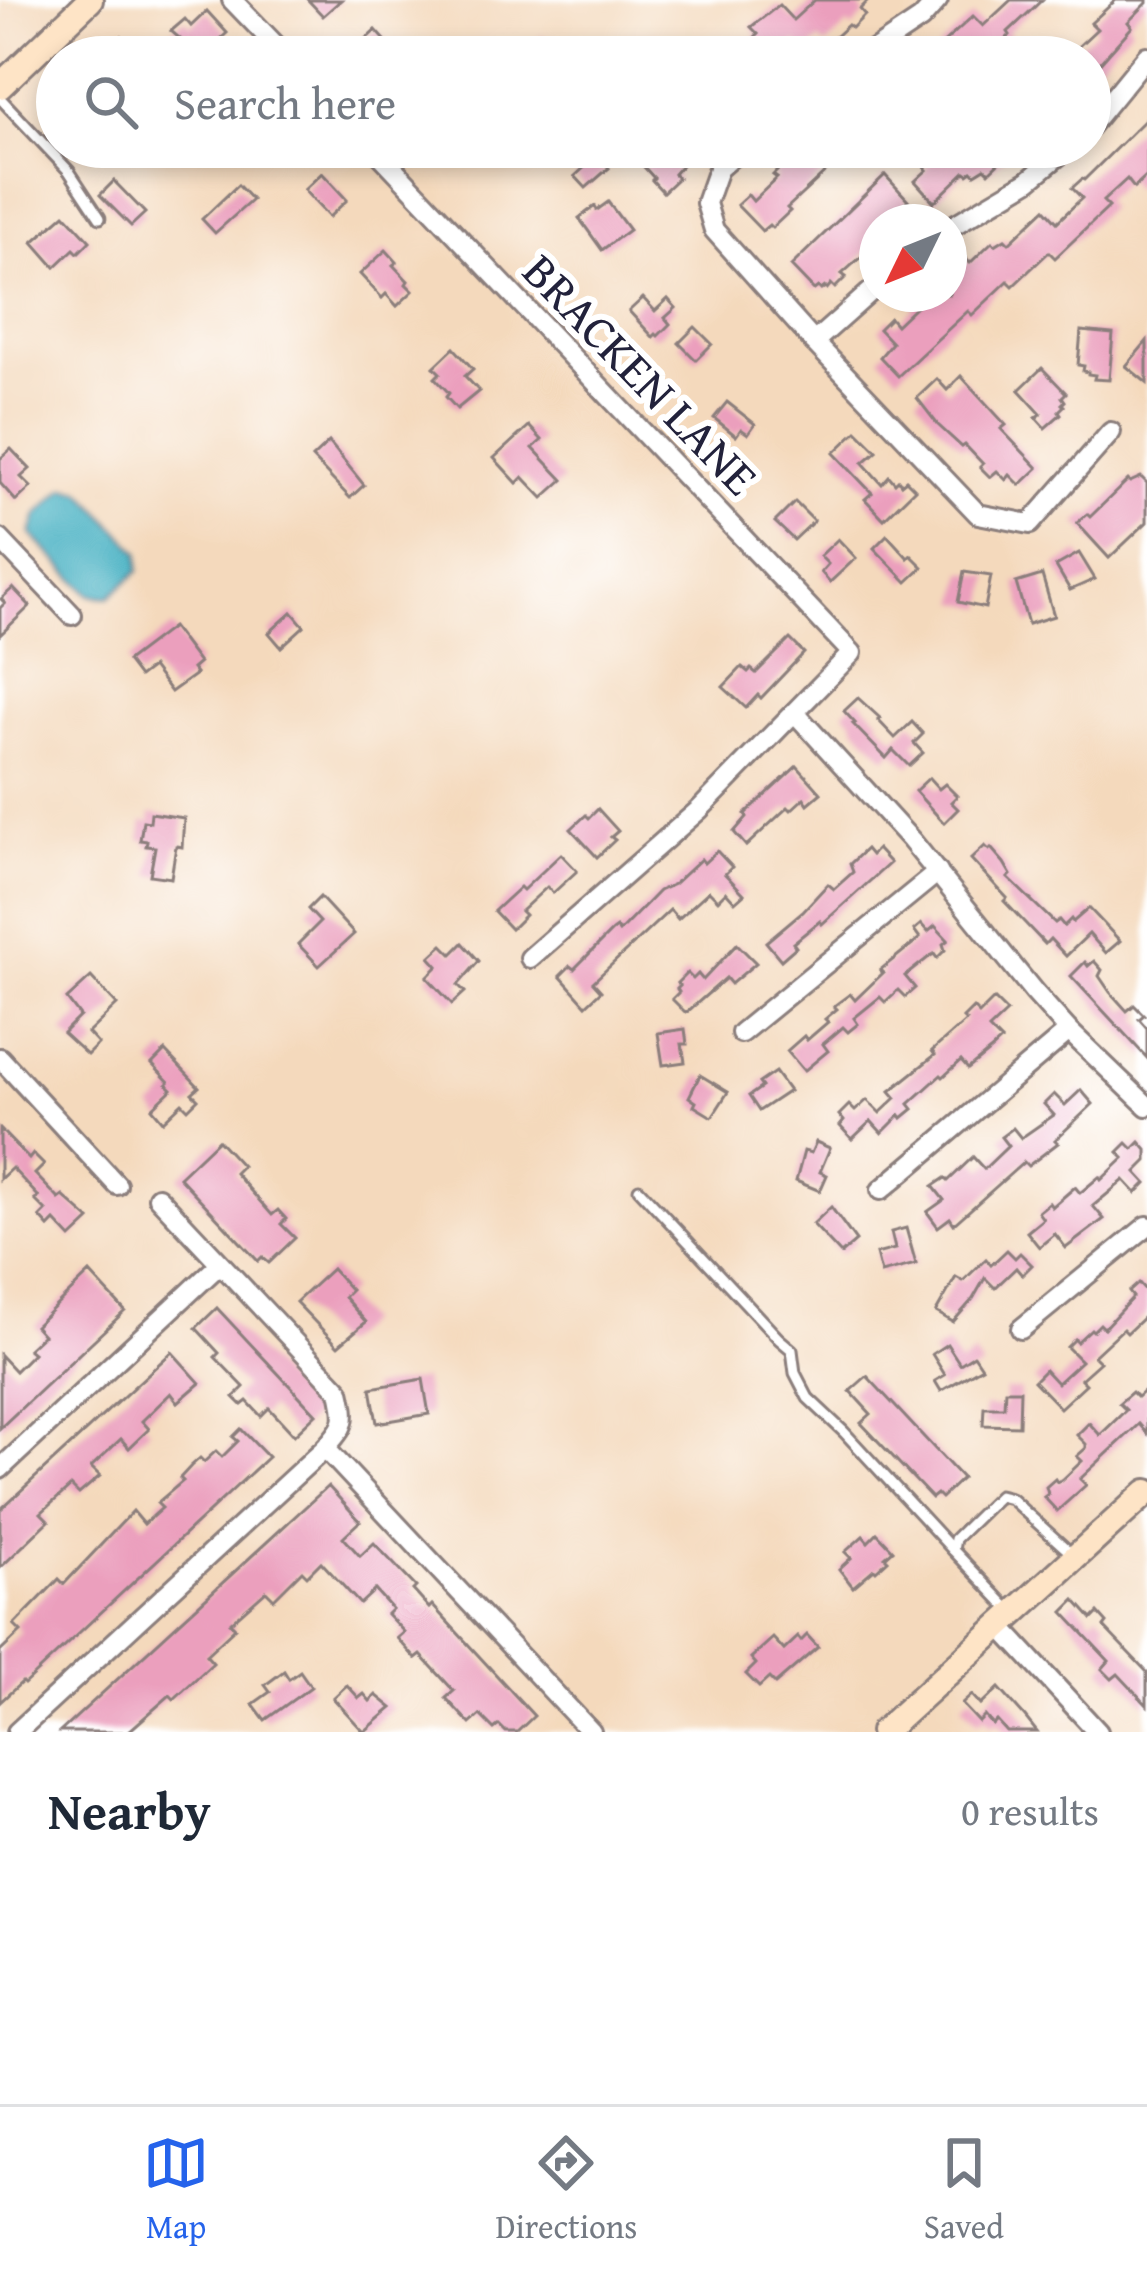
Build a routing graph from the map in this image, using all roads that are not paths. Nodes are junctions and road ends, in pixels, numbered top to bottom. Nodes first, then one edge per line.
1 (90, 0) edge
2 (232, 0) edge
3 (938, 0) edge
4 (52, 36) edge
5 (267, 36) edge
6 (896, 36) edge
7 (36, 52) edge
8 (1147, 56) edge
9 (0, 86) edge
10 (0, 98) edge
11 (1111, 100) edge
12 (36, 136) edge
13 (67, 168) edge
14 (393, 168) edge
15 (719, 168) edge
16 (1044, 168) edge
17 (967, 217) edge
18 (100, 218) dead end
19 (859, 302) edge
20 (814, 342) junction
21 (1111, 432) dead end
22 (3, 549) edge
23 (72, 615) dead end
24 (794, 712) junction
25 (938, 872) junction
26 (530, 958) dead end
27 (1069, 1031) junction
28 (741, 1033) dead end
29 (0, 1058) edge
30 (1147, 1106) edge
31 (117, 1185) dead end
32 (639, 1189) dead end
33 (880, 1190) dead end
34 (158, 1197) dead end
35 (1147, 1226) edge
36 (220, 1264) junction
37 (1021, 1329) dead end
38 (325, 1448) junction
39 (0, 1469) edge
40 (1147, 1492) edge
41 (953, 1550) junction
42 (1076, 1557) junction
43 (1007, 1620) junction
44 (17, 1732) edge
45 (591, 1732) edge
46 (883, 1732) edge
47 (1098, 1732) edge

1 - 4 street
2 - 5 street
3 - 6 street
7 - 9 street
8 - 11 street
10 - 12 lane
13 - 18 lane
14 - 24 street, BRACKEN LANE
15 - 20 street
16 - 17 street
19 - 20 street
20 - 21 street
22 - 23 street
24 - 25 street
24 - 26 street
25 - 27 street
25 - 28 street
27 - 30 street
27 - 33 street
29 - 31 street
32 - 41 lane
34 - 36 street
35 - 37 street
36 - 38 street
36 - 39 street
38 - 44 street
38 - 45 street
40 - 42 street
41 - 42 lane
41 - 43 lane
42 - 43 street
43 - 46 street
43 - 47 street

